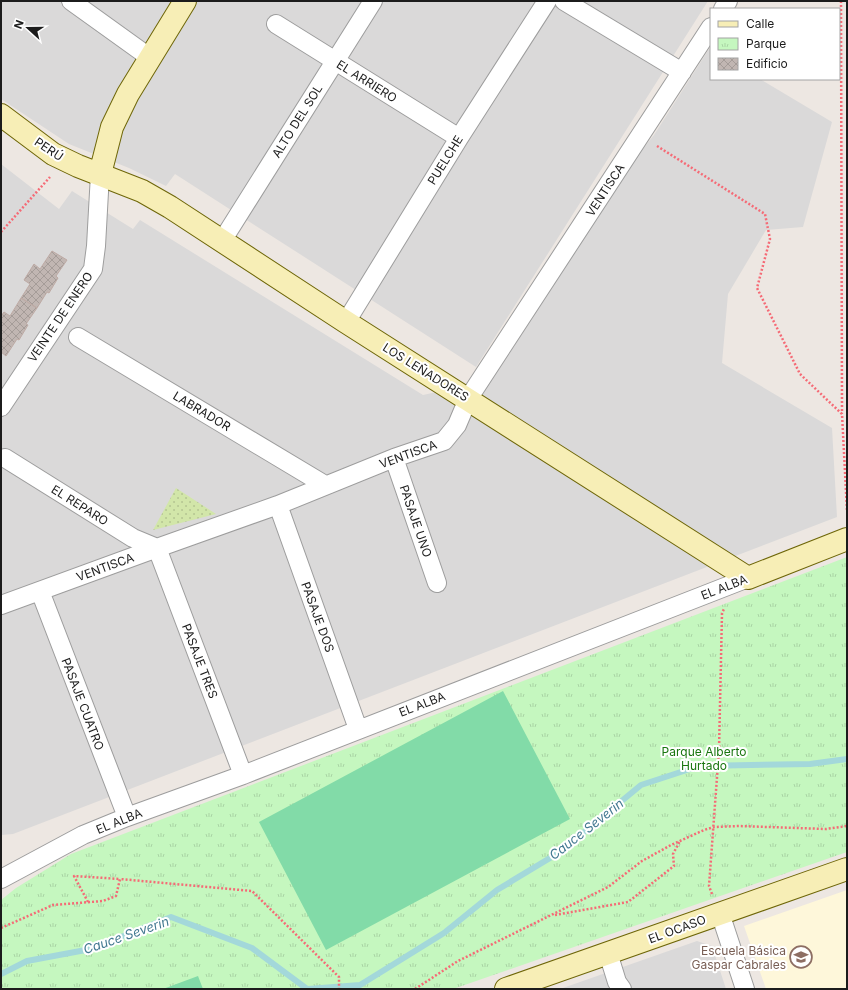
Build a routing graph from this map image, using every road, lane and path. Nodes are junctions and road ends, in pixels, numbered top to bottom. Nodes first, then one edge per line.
1 (71, 1) edge
2 (185, 1) edge
3 (373, 1) edge
4 (547, 1) edge
5 (564, 1) edge
6 (840, 1) edge
7 (276, 24) dead end
8 (710, 29) edge
9 (150, 57) junction
10 (334, 60) junction
11 (682, 72) junction
12 (1, 115) edge
13 (640, 136) junction
14 (459, 138) junction
15 (65, 160) junction
16 (100, 174) junction
17 (1, 232) edge
18 (222, 241) junction
19 (346, 322) junction
20 (78, 337) dead end
21 (468, 399) junction
22 (1, 407) edge
23 (842, 414) junction
24 (5, 458) dead end
25 (394, 458) junction
26 (325, 485) junction
27 (278, 505) junction
28 (847, 511) edge
29 (847, 539) edge
30 (157, 548) junction
31 (748, 578) junction
32 (437, 583) dead end
33 (40, 591) junction
34 (1, 605) edge
35 (726, 607) dead end
36 (358, 729) junction
37 (243, 774) junction
38 (127, 817) junction
39 (847, 826) edge
40 (714, 827) junction
41 (680, 841) junction
42 (847, 869) edge
43 (1, 879) edge
44 (120, 879) junction
45 (88, 903) junction
46 (720, 913) junction
47 (551, 915) junction
48 (1, 928) edge
49 (608, 953) junction
50 (339, 989) edge
51 (415, 989) edge
52 (506, 989) edge
53 (622, 989) edge
54 (745, 989) edge

1 - 9 street
2 - 9 street, VEINTE DE ENERO
3 - 10 street, ALTO DEL SOL
4 - 14 street, PUELCHE
5 - 11 street
6 - 23 path
7 - 10 street, EL ARRIERO
8 - 11 street, VENTISCA
9 - 16 street, VEINTE DE ENERO
10 - 14 street, EL ARRIERO
10 - 18 street, ALTO DEL SOL
11 - 13 street, VENTISCA
12 - 15 street, PERÚ
13 - 21 street, VENTISCA
13 - 23 path
14 - 19 street, PUELCHE
15 - 16 street, PERÚ
15 - 17 path
16 - 18 street, LOS LEÑADORES
16 - 22 street, VEINTE DE ENERO
18 - 19 street, LOS LEÑADORES
19 - 21 street, LOS LEÑADORES
20 - 26 street, LABRADOR
21 - 25 street, VENTISCA
21 - 31 street, LOS LEÑADORES
23 - 28 path
24 - 30 street, EL REPARO
25 - 26 street, VENTISCA
25 - 32 street, PASAJE UNO
26 - 27 street, VENTISCA
27 - 30 street, VENTISCA
27 - 36 street, PASAJE DOS
29 - 31 street, EL ALBA
30 - 33 street, VENTISCA
30 - 37 street, PASAJE TRES
31 - 36 street, EL ALBA
33 - 34 street, VENTISCA
33 - 38 street, PASAJE CUATRO
35 - 40 path
36 - 37 street, EL ALBA
37 - 38 street, EL ALBA
38 - 43 street, EL ALBA
39 - 40 path
40 - 41 path
40 - 46 path
41 - 47 path
41 - 47 path
42 - 46 street, EL OCASO
44 - 45 path
44 - 45 path
44 - 50 path
45 - 48 path
46 - 49 street, EL OCASO
46 - 54 street
47 - 51 path
49 - 52 street, EL OCASO
49 - 53 street

